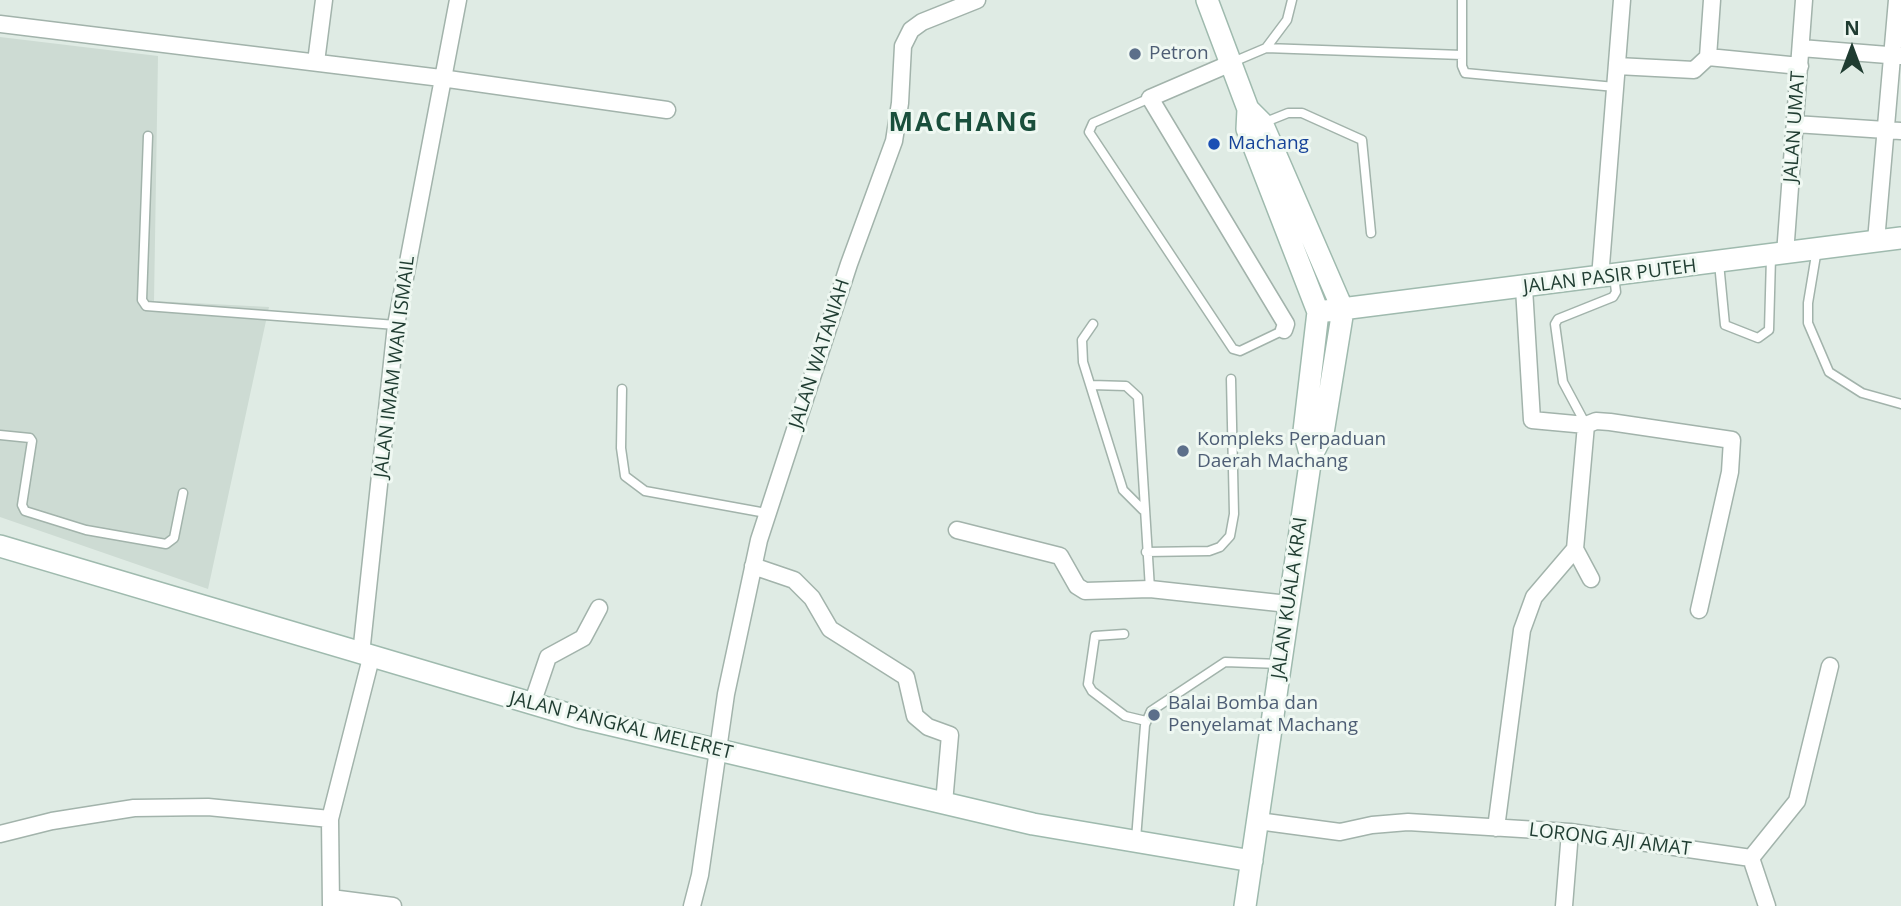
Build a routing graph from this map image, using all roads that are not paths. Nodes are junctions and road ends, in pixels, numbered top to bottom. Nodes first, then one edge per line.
1 (324, 0) edge
2 (458, 0) edge
3 (977, 0) edge
4 (1207, 0) edge
5 (1292, 0) edge
6 (1462, 0) edge
7 (1622, 0) edge
8 (1712, 0) edge
9 (1804, 0) edge
10 (1897, 0) edge
11 (0, 24) edge
12 (1266, 48) junction
13 (1801, 48) junction
14 (1462, 55) junction
15 (1896, 56) edge
16 (1708, 57) junction
17 (316, 62) junction
18 (1229, 64) junction
19 (1617, 66) junction
20 (1800, 66) junction
21 (441, 78) junction
22 (1615, 87) junction
23 (1150, 98) junction
24 (667, 110) dead end
25 (1252, 120) junction
26 (1795, 124) junction
27 (1893, 131) edge
28 (148, 135) dead end
29 (1371, 233) dead end
30 (1901, 238) edge
31 (1876, 241) junction
32 (1817, 249) junction
33 (1778, 254) junction
34 (1719, 263) junction
35 (1607, 277) junction
36 (1524, 288) junction
37 (1343, 310) junction
38 (1318, 312) junction
39 (1093, 324) dead end
40 (396, 326) junction
41 (1284, 330) joint
42 (1231, 379) dead end
43 (1091, 385) junction
44 (622, 389) dead end
45 (1901, 404) edge
46 (1586, 425) junction
47 (0, 435) edge
48 (1311, 457) junction
49 (183, 493) dead end
50 (1143, 510) junction
51 (766, 513) junction
52 (957, 530) dead end
53 (0, 546) edge
54 (1576, 549) junction
55 (1146, 552) junction
56 (753, 566) junction
57 (1591, 579) dead end
58 (1150, 589) junction
59 (1288, 604) junction
60 (599, 608) dead end
61 (1699, 610) dead end
62 (1124, 634) dead end
63 (366, 656) junction
64 (1281, 664) junction
65 (1830, 666) dead end
66 (532, 704) junction
67 (1146, 721) junction
68 (716, 751) junction
69 (944, 803) junction
70 (330, 819) junction
71 (1258, 821) junction
72 (1496, 828) junction
73 (1570, 832) junction
74 (0, 834) edge
75 (1136, 842) junction
76 (1751, 858) junction
77 (1252, 862) junction
78 (331, 902) edge
79 (393, 906) edge
80 (692, 906) edge
81 (1245, 906) edge
82 (1564, 906) edge
83 (1767, 906) edge

1 - 17 street
2 - 21 street, JALAN IMAM WAN ISMAIL
3 - 51 street, JALAN WATANIAH
4 - 18 main road
5 - 12 lane
6 - 14 lane
7 - 19 street
8 - 16 street
9 - 13 street, JALAN UMAT
10 - 15 street
11 - 17 street
12 - 14 lane
12 - 18 lane
13 - 15 street
13 - 20 street, JALAN UMAT
14 - 22 lane
15 - 27 street
16 - 19 street
16 - 20 street
17 - 21 street
18 - 23 street
18 - 25 main road
19 - 22 street
20 - 26 street, JALAN UMAT
21 - 24 street
21 - 40 street, JALAN IMAM WAN ISMAIL
22 - 35 street
23 - 41 street
23 - 41 lane
25 - 29 lane
25 - 37 main road
25 - 38 main road
26 - 27 street
26 - 33 street, JALAN UMAT
27 - 31 street
28 - 40 lane
30 - 31 main road, JALAN PASIR PUTEH
31 - 32 main road, JALAN PASIR PUTEH
32 - 33 main road, JALAN PASIR PUTEH
32 - 45 lane
33 - 34 main road, JALAN PASIR PUTEH
33 - 34 lane
34 - 35 main road, JALAN PASIR PUTEH
35 - 36 main road, JALAN PASIR PUTEH
35 - 46 lane
36 - 37 main road, JALAN PASIR PUTEH
36 - 46 street
37 - 38 main road, JALAN PASIR PUTEH
37 - 48 main road, JALAN KUALA KRAI
38 - 48 main road, JALAN KUALA KRAI
39 - 43 lane
40 - 63 street, JALAN IMAM WAN ISMAIL
42 - 55 lane
43 - 50 lane
43 - 50 lane
44 - 51 lane
46 - 54 street
46 - 61 street
47 - 49 lane
48 - 59 main road, JALAN KUALA KRAI
50 - 55 lane
51 - 56 street, JALAN WATANIAH
52 - 58 street
53 - 63 main road, JALAN PANGKAL MELERET
54 - 57 street
54 - 72 street
55 - 58 lane
56 - 68 street, JALAN WATANIAH
56 - 69 street
58 - 59 street
59 - 64 main road, JALAN KUALA KRAI
60 - 66 street
62 - 67 lane
63 - 66 main road, JALAN PANGKAL MELERET
63 - 70 street, JALAN IMAM WAN ISMAIL
64 - 67 lane
64 - 71 main road, JALAN KUALA KRAI
65 - 76 street
66 - 68 main road, JALAN PANGKAL MELERET
67 - 75 lane
68 - 69 main road, JALAN PANGKAL MELERET
68 - 80 street, JALAN WATANIAH
69 - 75 main road, JALAN PANGKAL MELERET
70 - 74 street
70 - 78 street, JALAN IMAM WAN ISMAIL
71 - 72 street, LORONG AJI AMAT
71 - 77 main road, JALAN KUALA KRAI
72 - 73 street, LORONG AJI AMAT
73 - 76 street, LORONG AJI AMAT
73 - 82 street
75 - 77 main road, JALAN PANGKAL MELERET
76 - 83 street
77 - 81 main road, JALAN KUALA KRAI
78 - 79 street

